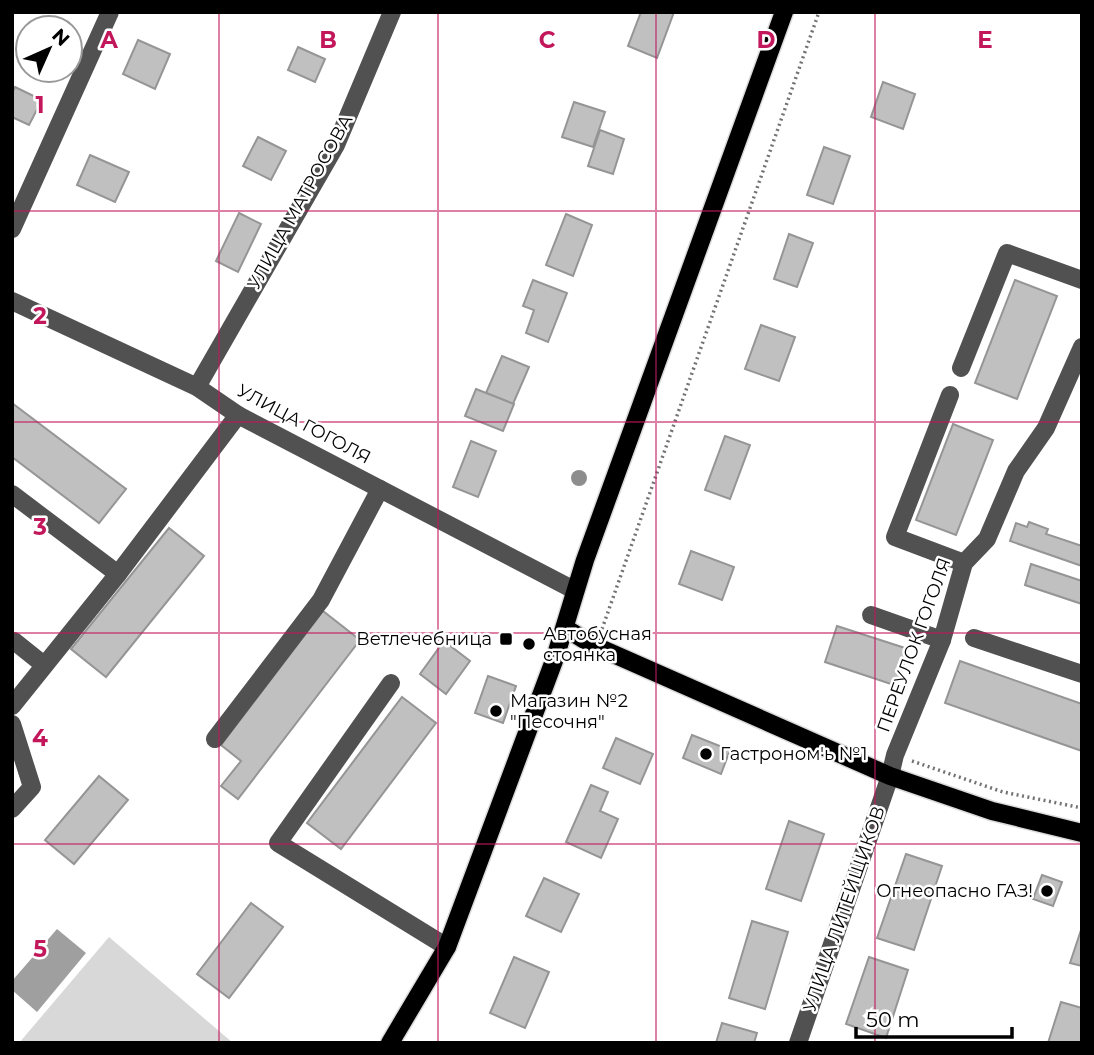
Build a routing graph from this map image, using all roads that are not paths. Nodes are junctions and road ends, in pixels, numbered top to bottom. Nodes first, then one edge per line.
1 (110, 12) edge
2 (392, 12) edge
3 (784, 12) edge
4 (12, 229) edge
5 (1082, 279) edge
6 (12, 301) edge
7 (1080, 357) edge
8 (961, 368) dead end
9 (197, 387) junction
10 (950, 395) dead end
11 (238, 415) junction
12 (380, 489) junction
13 (12, 494) edge
14 (964, 563) junction
15 (118, 574) junction
16 (574, 590) junction
17 (870, 615) dead end
18 (565, 628) junction
19 (974, 638) dead end
20 (942, 640) junction
21 (14, 641) dead end
22 (44, 665) junction
23 (1082, 674) edge
24 (391, 683) dead end
25 (12, 706) edge
26 (12, 724) edge
27 (215, 738) dead end
28 (890, 776) junction
29 (12, 809) edge
30 (1082, 832) edge
31 (447, 947) junction
32 (390, 1043) edge
33 (798, 1043) edge

1 - 4 street
2 - 9 street, УЛИЦА МАТРОСОВА
3 - 16 main road
5 - 8 street
6 - 9 street, УЛИЦА ГОГОЛЯ
7 - 14 street, ПЕРЕУЛОК ГОГОЛЯ
9 - 11 street, УЛИЦА ГОГОЛЯ
10 - 14 street
11 - 12 street, УЛИЦА ГОГОЛЯ
11 - 15 street
12 - 16 street, УЛИЦА ГОГОЛЯ
12 - 27 street
13 - 15 street
14 - 20 street, ПЕРЕУЛОК ГОГОЛЯ
15 - 22 street
16 - 18 main road
17 - 20 street
18 - 28 main road
18 - 31 main road
19 - 23 street
20 - 28 street, ПЕРЕУЛОК ГОГОЛЯ
21 - 22 street
22 - 25 street
24 - 31 street
26 - 29 street
28 - 30 main road
28 - 33 street, УЛИЦА ЛИТЕЙЩИКОВ
31 - 32 main road

